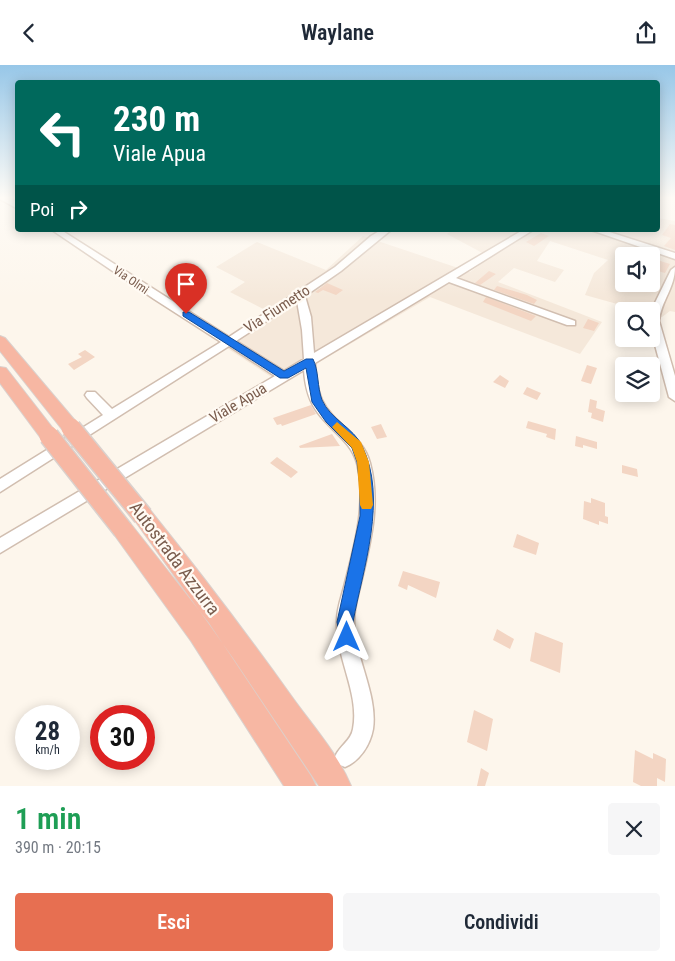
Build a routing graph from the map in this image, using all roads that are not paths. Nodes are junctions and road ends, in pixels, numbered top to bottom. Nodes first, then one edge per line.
1 (59, 232) edge
2 (384, 232) edge
3 (526, 232) edge
4 (601, 232) edge
5 (675, 256) edge
6 (675, 270) edge
7 (448, 278) junction
8 (672, 283) edge
9 (300, 294) junction
10 (571, 323) dead end
11 (229, 340) junction
12 (0, 341) edge
13 (309, 361) junction
14 (0, 372) edge
15 (284, 376) junction
16 (91, 395) dead end
17 (675, 397) edge
18 (111, 416) junction
19 (0, 486) edge
20 (0, 546) edge
21 (345, 757) dead end
22 (301, 786) edge
23 (336, 786) edge

1 - 11 street, Via Olmi
2 - 9 street, Via Fiumetto
3 - 7 street, Viale Apua
4 - 5 street
6 - 8 street
7 - 10 street
7 - 13 street, Viale Apua
8 - 17 street
9 - 11 street, Via Fiumetto
9 - 13 street
11 - 15 street, Via Olmi
11 - 18 street, Via Fiumetto
12 - 23 highway, Autostrada Azzurra, bridge
13 - 15 street, Viale Apua
13 - 21 street
14 - 22 highway, Autostrada Azzurra, bridge
15 - 20 street, Viale Apua
16 - 18 street
18 - 19 street, Via Fiumetto

